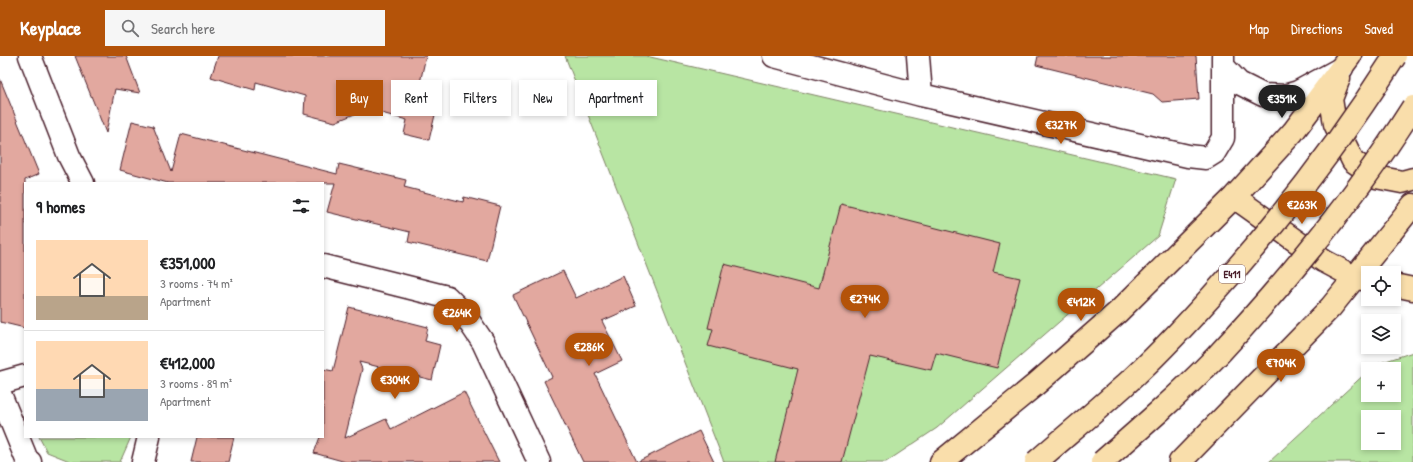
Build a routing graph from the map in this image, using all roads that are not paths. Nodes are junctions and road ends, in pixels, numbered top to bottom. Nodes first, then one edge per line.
1 (30, 56) edge
2 (774, 56) edge
3 (918, 56) edge
4 (1395, 56) edge
5 (1223, 61) edge
6 (1346, 62) edge
7 (921, 95) junction
8 (1413, 108) edge
9 (1413, 179) edge
10 (82, 182) edge
11 (1234, 197) junction
12 (1413, 205) edge
13 (324, 266) edge
14 (1371, 266) edge
15 (1361, 279) edge
16 (1361, 280) edge
17 (1401, 286) edge
18 (1413, 289) edge
19 (24, 376) edge
20 (0, 383) edge
21 (0, 394) edge
22 (149, 438) edge
23 (30, 462) edge
24 (143, 462) edge
25 (539, 462) edge
26 (941, 462) edge
27 (1036, 462) edge
28 (1102, 462) edge
29 (1180, 462) edge

1 - 10 street
2 - 7 street
3 - 7 street
4 - 27 main road, E411, bridge
5 - 6 street
5 - 7 street
6 - 9 main road
6 - 11 main road
8 - 28 main road, bridge
11 - 15 main road
11 - 26 main road
12 - 14 main road
13 - 25 street
16 - 29 main road
17 - 18 main road
19 - 20 street
21 - 23 street
22 - 24 street

